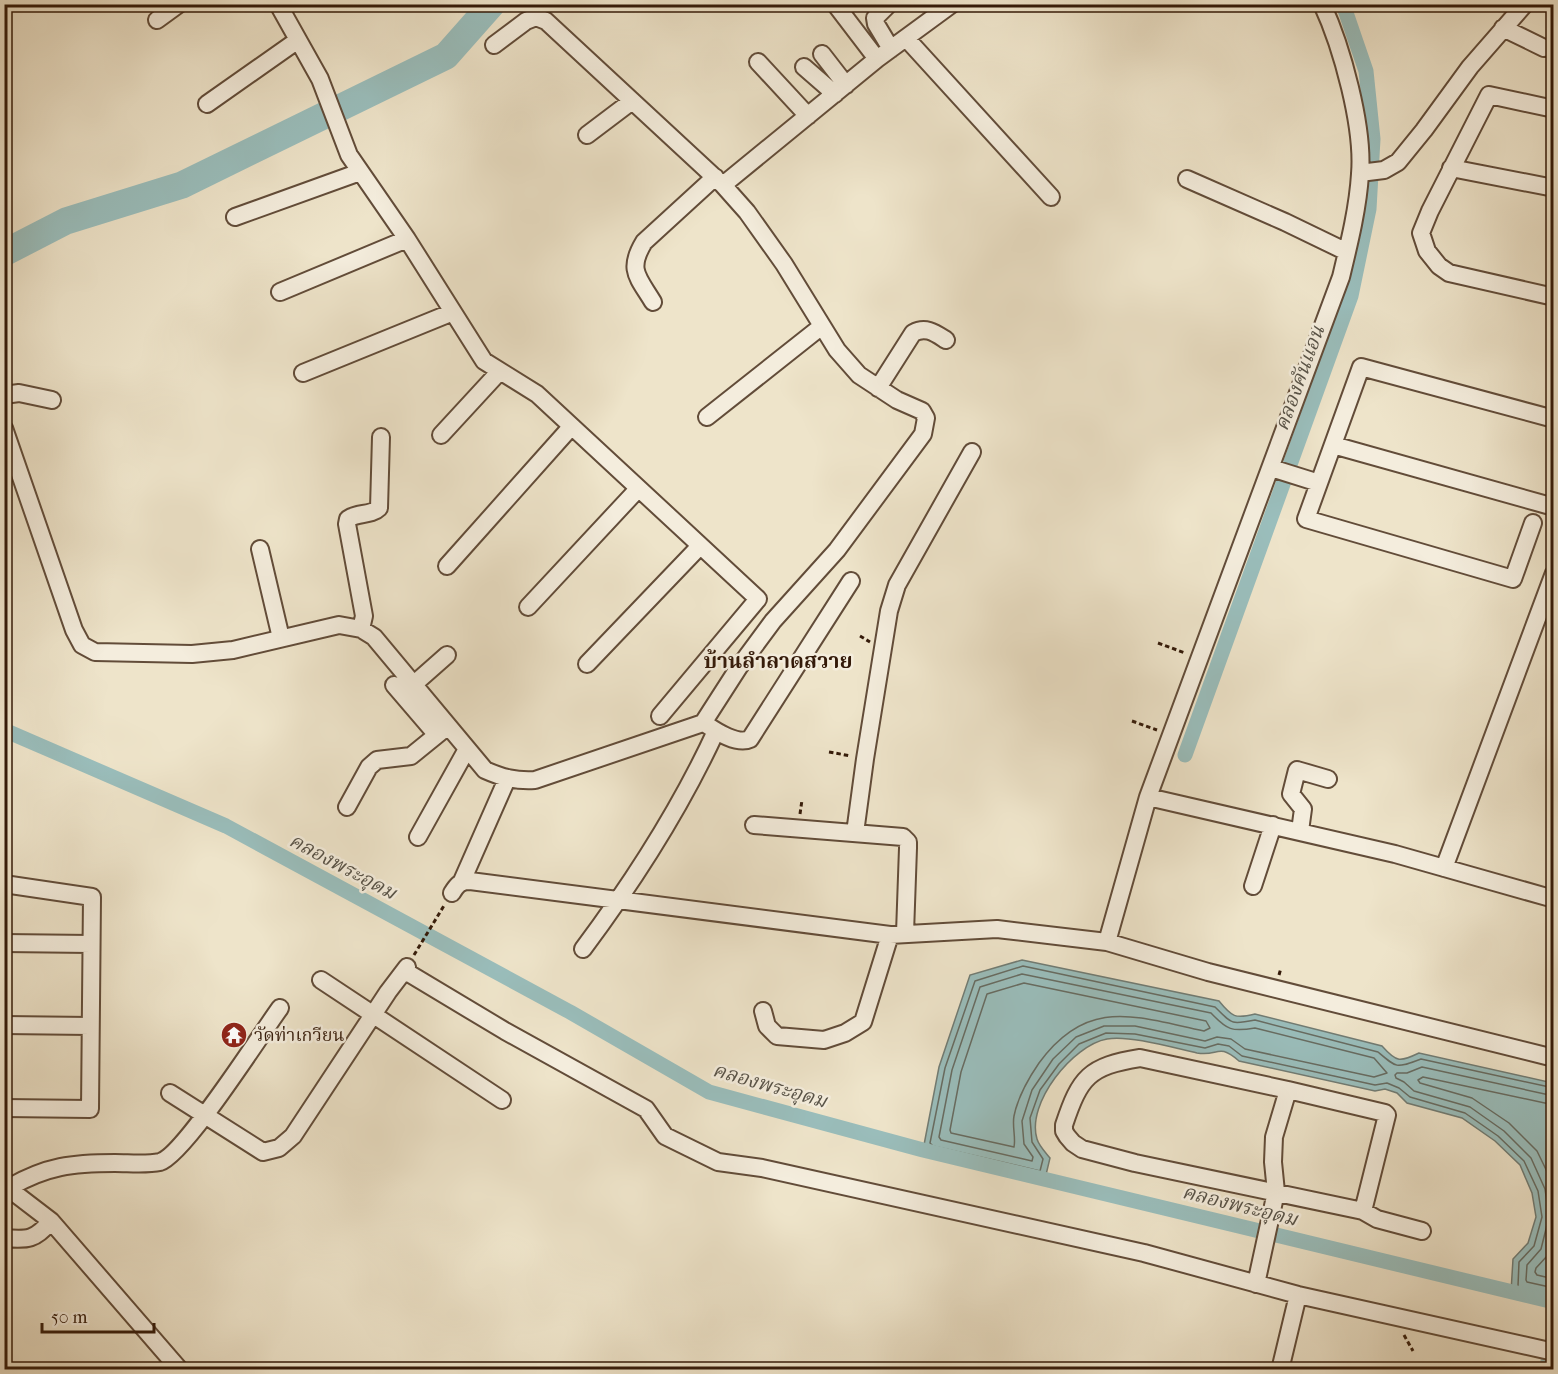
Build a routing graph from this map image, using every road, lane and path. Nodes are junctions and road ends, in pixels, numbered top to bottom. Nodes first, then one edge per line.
1 (179, 4) edge
2 (278, 4) edge
3 (835, 4) edge
4 (889, 4) edge
5 (952, 4) edge
6 (1322, 4) edge
7 (1525, 4) edge
8 (157, 20) dead end
9 (1503, 28) junction
10 (906, 38) junction
11 (298, 40) junction
12 (494, 45) dead end
13 (1545, 48) dead end
14 (891, 49) junction
15 (822, 54) dead end
16 (878, 59) junction
17 (758, 62) dead end
18 (804, 67) dead end
19 (841, 89) junction
20 (632, 101) junction
21 (207, 104) dead end
22 (1554, 110) edge
23 (808, 116) junction
24 (587, 135) dead end
25 (1451, 168) junction
26 (360, 172) junction
27 (1372, 172) junction
28 (1187, 178) dead end
29 (719, 181) junction
30 (1554, 188) edge
31 (1051, 197) dead end
32 (235, 217) dead end
33 (407, 239) junction
34 (1347, 252) junction
35 (280, 292) dead end
36 (1554, 297) edge
37 (653, 302) dead end
38 (453, 312) junction
39 (822, 326) junction
40 (946, 340) dead end
41 (500, 371) junction
42 (303, 373) dead end
43 (878, 388) junction
44 (4, 395) edge
45 (52, 400) dead end
46 (707, 417) dead end
47 (1554, 419) edge
48 (571, 427) junction
49 (4, 428) edge
50 (441, 435) dead end
51 (381, 437) dead end
52 (1333, 445) junction
53 (972, 452) dead end
54 (1271, 468) junction
55 (1318, 483) junction
56 (638, 489) junction
57 (1554, 507) edge
58 (1533, 523) dead end
59 (700, 546) junction
60 (260, 549) dead end
61 (447, 566) dead end
62 (1554, 573) edge
63 (851, 581) dead end
64 (528, 607) dead end
65 (361, 629) junction
66 (281, 639) junction
67 (1158, 643) dead end
68 (447, 655) dead end
69 (1201, 658) junction
70 (587, 664) dead end
71 (394, 685) dead end
72 (413, 685) junction
73 (660, 716) dead end
74 (1132, 721) dead end
75 (710, 727) junction
76 (442, 730) junction
77 (1173, 736) junction
78 (467, 749) junction
79 (829, 752) dead end
80 (865, 759) junction
81 (507, 779) junction
82 (1328, 779) dead end
83 (1148, 797) junction
84 (347, 807) dead end
85 (754, 825) dead end
86 (1273, 825) junction
87 (1300, 831) junction
88 (855, 833) junction
89 (418, 837) dead end
90 (1443, 867) junction
91 (4, 884) edge
92 (1252, 886) dead end
93 (457, 887) junction
94 (1554, 898) edge
95 (621, 899) junction
96 (898, 934) junction
97 (1107, 942) junction
98 (4, 943) edge
99 (91, 944) junction
100 (583, 949) dead end
101 (406, 969) junction
102 (321, 980) dead end
103 (280, 1008) dead end
104 (763, 1011) dead end
105 (374, 1014) junction
106 (4, 1025) edge
107 (90, 1026) junction
108 (1554, 1058) edge
109 (1288, 1090) junction
110 (170, 1093) dead end
111 (502, 1100) dead end
112 (4, 1108) edge
113 (204, 1117) junction
114 (7, 1186) edge
115 (1275, 1197) junction
116 (1363, 1211) junction
117 (51, 1221) junction
118 (1422, 1231) dead end
119 (4, 1238) edge
120 (1258, 1276) junction
121 (1298, 1295) junction
122 (1554, 1352) edge
123 (180, 1370) edge
124 (1280, 1370) edge

1 - 8 street
2 - 11 street
3 - 16 street
4 - 14 street
5 - 10 street
6 - 27 street
7 - 9 street
9 - 13 street
9 - 27 street
10 - 14 street
10 - 31 street
11 - 21 street
11 - 26 street
12 - 20 street
14 - 16 street
15 - 19 street
16 - 19 street
17 - 23 street
18 - 19 street
19 - 23 street
20 - 24 street
20 - 29 street
22 - 25 street
23 - 29 street
25 - 30 street
25 - 36 street
26 - 32 street
26 - 33 street
27 - 34 street
28 - 34 street
29 - 37 street
29 - 39 street
33 - 35 street
33 - 38 street
34 - 54 street
38 - 41 street
38 - 42 street
39 - 43 street
39 - 46 street
40 - 43 street
41 - 48 street
41 - 50 street
43 - 75 street
44 - 45 street
47 - 52 street
48 - 56 street
48 - 61 street
49 - 66 street
51 - 65 street
52 - 55 street
52 - 57 street
53 - 80 street
54 - 55 street
54 - 69 street
55 - 58 street
56 - 59 street
56 - 64 street
59 - 70 street
59 - 73 street
60 - 66 street
62 - 90 street
63 - 75 street
65 - 66 street
65 - 72 street
67 - 69 path
68 - 72 street
69 - 77 street
71 - 76 street
72 - 76 street
74 - 77 path
75 - 81 street
75 - 95 street
76 - 78 street
76 - 84 street
77 - 83 street
78 - 81 street
78 - 89 street
79 - 80 path
80 - 88 street
81 - 93 street
82 - 87 street
83 - 86 street
83 - 97 street
85 - 88 street
86 - 87 street
86 - 92 street
87 - 90 street
88 - 96 street
90 - 94 street
91 - 99 street
93 - 95 street
93 - 101 path
95 - 96 street
95 - 100 street
96 - 97 street
96 - 104 street
97 - 108 street
98 - 99 street
99 - 107 street
101 - 105 street
101 - 120 street
102 - 105 street
103 - 113 street
105 - 111 street
105 - 113 street
106 - 107 street
107 - 112 street
109 - 115 street
109 - 115 street
109 - 116 street
110 - 113 street
113 - 114 street
114 - 117 street
115 - 116 street
115 - 120 street
116 - 118 street
117 - 119 street
117 - 123 street
120 - 121 street
121 - 122 street
121 - 124 street

